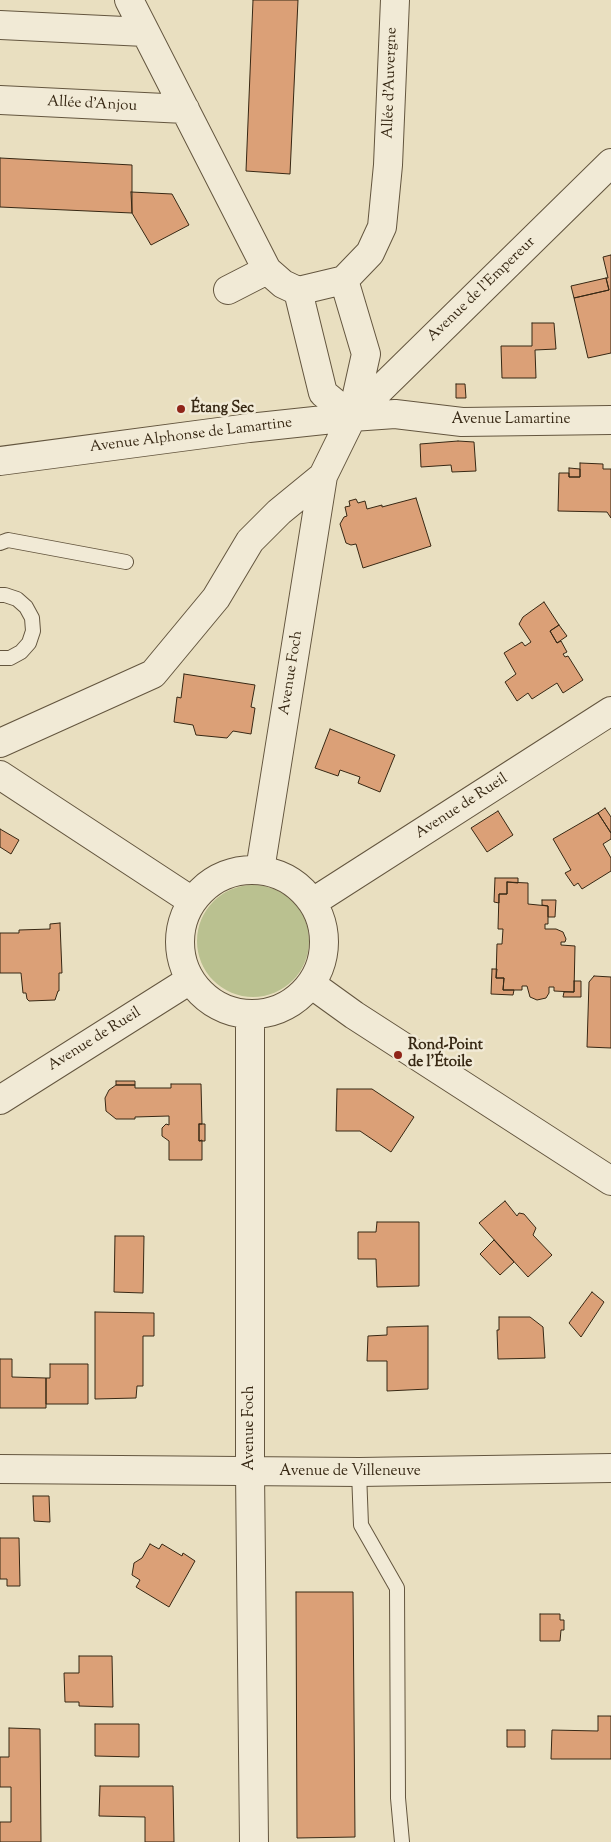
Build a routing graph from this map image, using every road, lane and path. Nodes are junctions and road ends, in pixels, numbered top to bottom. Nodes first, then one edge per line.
1 (129, 0) edge
2 (394, 0) edge
3 (0, 25) edge
4 (145, 32) junction
5 (0, 100) edge
6 (185, 109) junction
7 (611, 163) edge
8 (266, 270) junction
9 (344, 280) junction
10 (228, 290) dead end
11 (298, 292) junction
12 (352, 417) junction
13 (611, 420) edge
14 (0, 461) edge
15 (323, 476) junction
16 (0, 543) edge
17 (126, 562) dead end
18 (0, 596) edge
19 (0, 658) edge
20 (611, 711) edge
21 (0, 742) edge
22 (2, 777) edge
23 (260, 870) junction
24 (192, 901) junction
25 (313, 902) junction
26 (190, 980) junction
27 (311, 984) junction
28 (250, 1014) junction
29 (0, 1100) edge
30 (611, 1181) edge
31 (611, 1468) edge
32 (0, 1469) edge
33 (250, 1472) junction
34 (359, 1472) junction
35 (254, 1842) edge
36 (402, 1842) edge

1 - 4 street
2 - 9 street, Allée d'Auvergne
3 - 4 street
4 - 6 street
5 - 6 street, Allée d'Anjou
6 - 8 street
7 - 12 street, Avenue de l'Empereur
8 - 10 street
8 - 11 street
9 - 11 street
9 - 12 street
11 - 12 street
12 - 13 street, Avenue Lamartine
12 - 14 street, Avenue Alphonse de Lamartine
12 - 15 street
15 - 21 street
15 - 23 street, Avenue Foch
16 - 17 lane
18 - 19 lane
20 - 25 street, Avenue de Rueil
22 - 24 street
23 - 24 street
23 - 25 street
24 - 26 street
25 - 27 street
26 - 28 street
26 - 29 street, Avenue de Rueil
27 - 28 street
27 - 30 street
28 - 33 street, Avenue Foch
31 - 34 street, Avenue de Villeneuve
32 - 33 street, Avenue de Villeneuve
33 - 34 street, Avenue de Villeneuve
33 - 35 street, Avenue Foch
34 - 36 lane

